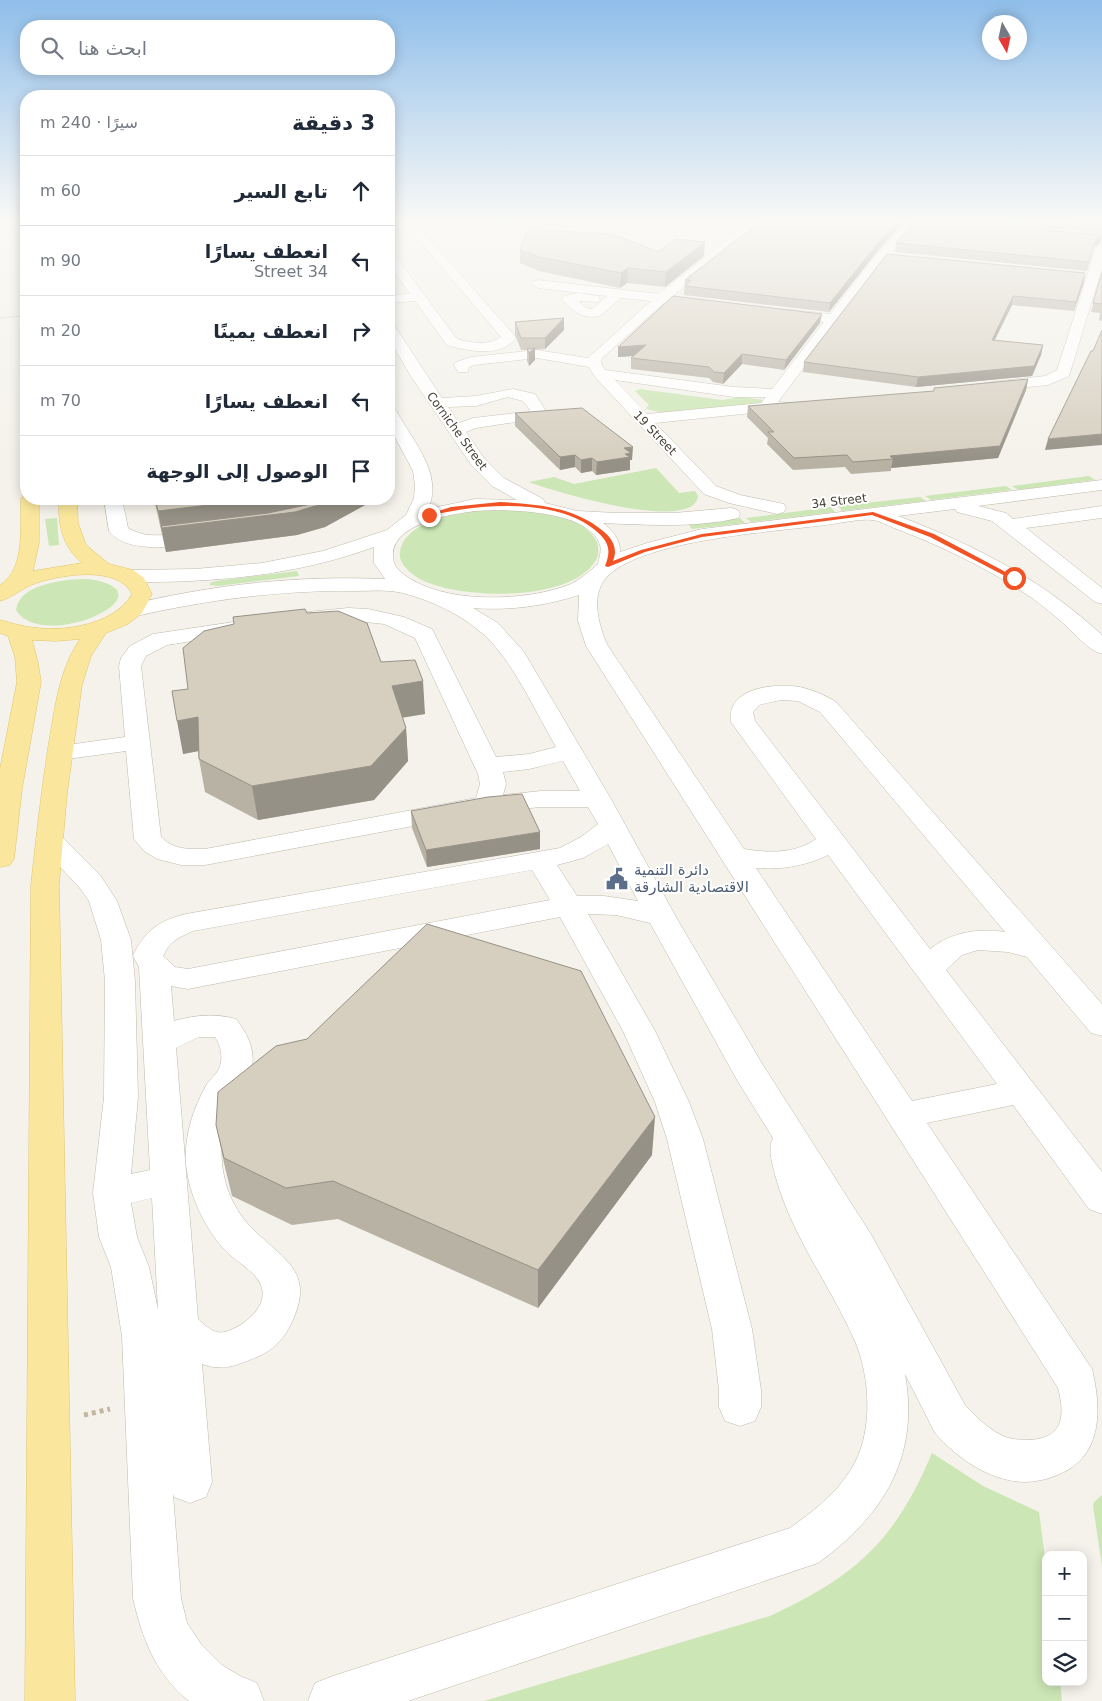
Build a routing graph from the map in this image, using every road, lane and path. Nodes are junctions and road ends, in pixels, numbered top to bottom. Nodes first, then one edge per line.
1 (423, 302) edge
2 (478, 302) edge
3 (658, 302) edge
4 (847, 302) edge
5 (1084, 302) edge
6 (767, 311) edge
7 (20, 316) edge
8 (0, 318) edge
9 (834, 319) junction
10 (395, 334) edge
11 (597, 369) junction
12 (433, 374) junction
13 (971, 388) edge
14 (779, 390) junction
15 (486, 399) junction
16 (437, 403) junction
17 (766, 407) junction
18 (534, 415) edge
19 (516, 418) edge
20 (500, 420) junction
21 (642, 420) junction
22 (395, 425) edge
23 (456, 430) junction
24 (1102, 470) edge
25 (1102, 485) edge
26 (710, 490) junction
27 (1012, 496) junction
28 (30, 505) edge
29 (68, 505) edge
30 (114, 505) edge
31 (940, 505) junction
32 (778, 508) junction
33 (549, 509) junction
34 (1102, 512) edge
35 (873, 513) junction
36 (574, 516) junction
37 (698, 517) junction
38 (1005, 521) junction
39 (410, 522) junction
40 (393, 534) junction
41 (219, 535) dead end
42 (104, 570) junction
43 (602, 572) junction
44 (127, 576) junction
45 (410, 587) junction
46 (8, 589) edge
47 (442, 598) junction
48 (1102, 598) edge
49 (132, 611) junction
50 (98, 628) junction
51 (9, 630) edge
52 (1102, 646) edge
53 (139, 742) junction
54 (570, 750) junction
55 (60, 753) junction
56 (486, 765) junction
57 (488, 804) junction
58 (605, 812) junction
59 (49, 840) junction
60 (832, 840) junction
61 (735, 856) junction
62 (0, 858) edge
63 (540, 860) junction
64 (569, 906) junction
65 (661, 917) junction
66 (1037, 950) junction
67 (154, 968) junction
68 (930, 970) junction
69 (1102, 1025) edge
70 (160, 1043) junction
71 (1022, 1091) junction
72 (905, 1115) junction
73 (786, 1130) junction
74 (168, 1180) junction
75 (111, 1193) junction
76 (1102, 1199) edge
77 (178, 1325) junction
78 (740, 1407) dead end
79 (1093, 1417) edge
80 (190, 1482) dead end
81 (50, 1701) edge
82 (239, 1701) edge
83 (333, 1701) edge

1 - 2 street
3 - 11 street
4 - 9 street
5 - 13 street
6 - 9 street
7 - 8 path
9 - 14 street
10 - 12 street, Corniche Street
11 - 12 street
11 - 14 street
11 - 21 street, 19 Street
12 - 16 street, Corniche Street
14 - 17 street
14 - 17 street
15 - 16 street
15 - 18 street
15 - 20 street
16 - 23 street, Corniche Street
17 - 21 street
19 - 20 street
20 - 23 street
21 - 26 street, 19 Street
22 - 39 street
23 - 33 street, Corniche Street
24 - 32 street, 34 Street
25 - 27 street, 34 Street
26 - 32 street, 19 Street
26 - 37 street
27 - 31 street, 34 Street
27 - 38 street
28 - 46 main road
29 - 42 main road
30 - 41 street
31 - 35 street, 34 Street
31 - 38 street
32 - 37 street, 34 Street
33 - 36 street
33 - 39 street
34 - 38 street
35 - 43 street, 34 Street
35 - 52 street
36 - 37 street, 34 Street
36 - 43 street
38 - 48 street
39 - 40 street
40 - 44 street
40 - 45 street
42 - 44 main road
42 - 46 main road
43 - 47 street, 34 Street
43 - 61 street
44 - 49 main road
45 - 47 street
45 - 49 street
47 - 54 street
49 - 50 main road
50 - 51 main road
50 - 55 main road
51 - 62 main road
53 - 55 street
53 - 56 street
53 - 57 street
54 - 56 street
54 - 58 street
55 - 59 main road
56 - 57 street
57 - 58 street
58 - 63 street
58 - 65 street
59 - 75 street
59 - 81 main road
60 - 61 street
60 - 66 street
60 - 68 street
61 - 72 street
63 - 64 street
63 - 67 street
64 - 65 street
64 - 67 street
64 - 78 street
65 - 73 street
66 - 68 street
66 - 69 street
67 - 70 street
68 - 71 street
70 - 74 street
70 - 77 street
71 - 72 street
71 - 76 street
72 - 79 street
73 - 79 street
73 - 83 street
74 - 75 street
74 - 77 street
75 - 82 street
77 - 80 street

